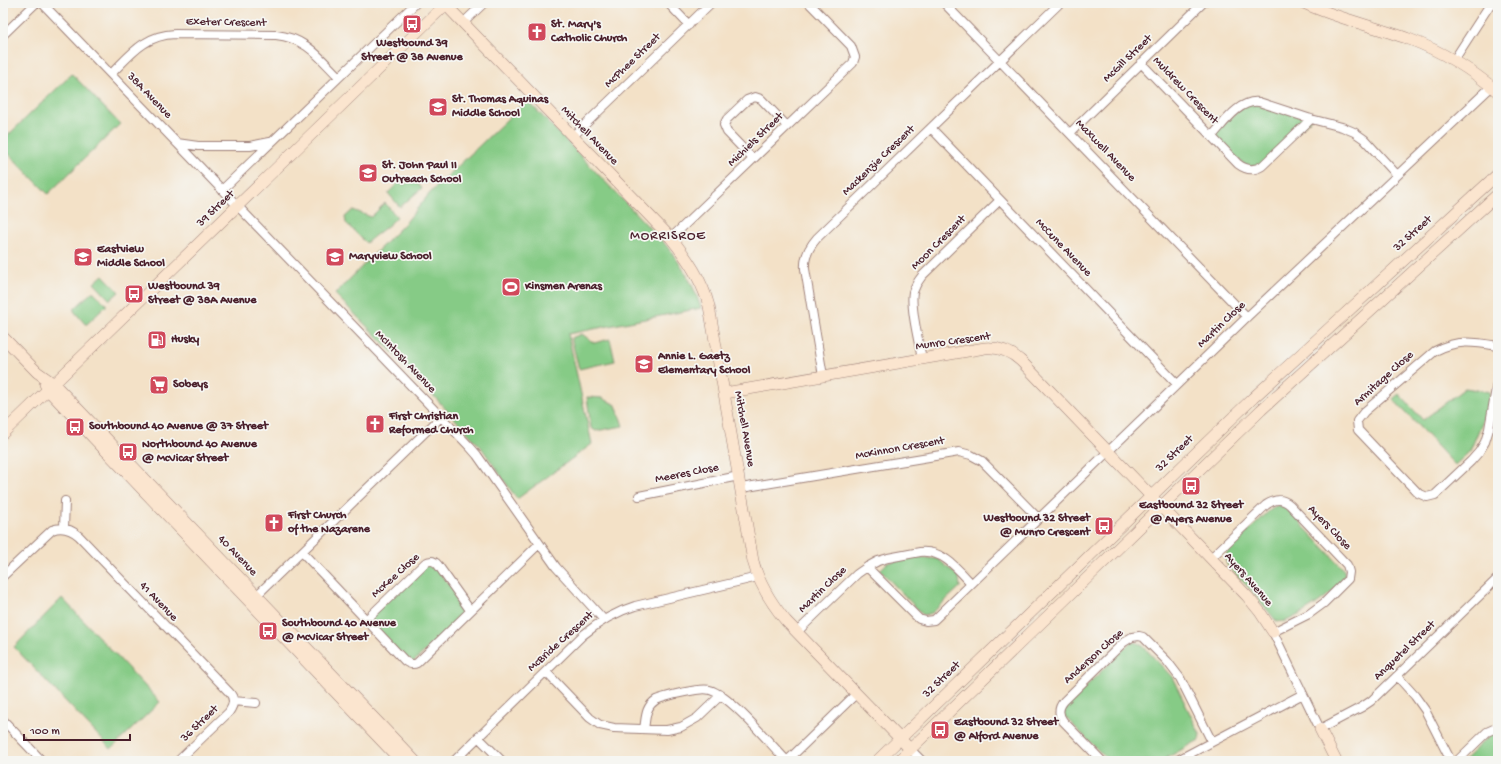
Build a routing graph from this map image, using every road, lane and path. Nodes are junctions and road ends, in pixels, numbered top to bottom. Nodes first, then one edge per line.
1 (36, 3) edge
2 (42, 3) edge
3 (416, 3) edge
4 (484, 3) edge
5 (668, 3) edge
6 (711, 3) edge
7 (809, 3) edge
8 (944, 3) edge
9 (1060, 3) edge
10 (1203, 3) edge
11 (1304, 3) edge
12 (1491, 3) edge
13 (446, 4) edge
14 (463, 23) junction
15 (689, 24) junction
16 (3, 35) edge
17 (1454, 60) junction
18 (1000, 61) junction
19 (1141, 63) junction
20 (111, 74) junction
21 (339, 77) junction
22 (1495, 89) edge
23 (1310, 118) junction
24 (787, 126) junction
25 (931, 128) junction
26 (1070, 133) junction
27 (1212, 136) junction
28 (572, 137) junction
29 (273, 141) junction
30 (176, 143) junction
31 (753, 160) junction
32 (1397, 174) junction
33 (1498, 174) edge
34 (222, 190) junction
35 (1498, 194) edge
36 (1000, 200) junction
37 (238, 206) junction
38 (671, 238) junction
39 (1247, 317) junction
40 (3, 337) edge
41 (1498, 346) edge
42 (922, 359) junction
43 (823, 376) junction
44 (1498, 377) edge
45 (1177, 384) junction
46 (51, 387) junction
47 (725, 393) junction
48 (1496, 402) edge
49 (1495, 413) edge
50 (441, 417) junction
51 (3, 433) edge
52 (1108, 451) junction
53 (739, 476) junction
54 (741, 488) junction
55 (1151, 495) junction
56 (639, 496) dead end
57 (65, 500) dead end
58 (1161, 506) junction
59 (1038, 518) junction
60 (64, 528) junction
61 (539, 544) junction
62 (302, 552) junction
63 (1211, 558) junction
64 (867, 567) junction
65 (3, 576) edge
66 (758, 577) junction
67 (1498, 578) edge
68 (971, 583) junction
69 (253, 599) junction
70 (470, 610) junction
71 (366, 620) junction
72 (604, 620) junction
73 (797, 632) junction
74 (1273, 632) junction
75 (546, 672) junction
76 (1397, 676) junction
77 (856, 694) junction
78 (1303, 694) junction
79 (721, 695) junction
80 (233, 702) junction
81 (256, 703) dead end
82 (3, 720) edge
83 (1498, 727) edge
84 (644, 729) junction
85 (1320, 729) junction
86 (478, 737) junction
87 (900, 739) junction
88 (1212, 742) junction
89 (910, 749) junction
90 (42, 761) edge
91 (178, 761) edge
92 (401, 761) edge
93 (415, 761) edge
94 (454, 761) edge
95 (502, 761) edge
96 (787, 761) edge
97 (877, 761) edge
98 (898, 761) edge
99 (922, 761) edge
100 (1102, 761) edge
101 (1176, 761) edge
102 (1336, 761) edge
103 (1451, 761) edge
104 (1457, 761) edge

1 - 16 street
2 - 20 street, 38A Avenue
3 - 21 street, 39 Street
4 - 14 street
5 - 15 street
6 - 15 street, McPhee Street
7 - 24 street, Michiels Street
8 - 18 street, Maxwell Avenue
9 - 18 street, Mackenzie Crescent
10 - 19 street, McGill Street
11 - 17 main road
12 - 17 street
13 - 14 main road, Mitchell Avenue
13 - 37 main road, 39 Street
14 - 28 main road, Mitchell Avenue
15 - 28 street, McPhee Street
17 - 22 main road
18 - 25 street, Mackenzie Crescent
18 - 26 street, Maxwell Avenue
19 - 26 street, McGill Street
19 - 27 street, Muldrew Crescent
20 - 21 street, Exeter Crescent
20 - 30 street, 38A Avenue
21 - 29 street, 39 Street
22 - 32 street, Martin Close
23 - 27 street, Muldrew Crescent
23 - 27 street, Muldrew Crescent
23 - 32 street, Muldrew Crescent
24 - 31 street, Michiels Street
24 - 31 street
25 - 36 street, McCune Avenue
25 - 43 street, Mackenzie Crescent
26 - 39 street, Maxwell Avenue
28 - 38 main road, Mitchell Avenue
29 - 30 street
29 - 34 street, 39 Street
30 - 34 street, 38A Avenue
31 - 38 street, Michiels Street
32 - 39 street, Martin Close
33 - 55 main road, 32 Street
34 - 37 street, 38A Avenue
35 - 58 main road
36 - 42 street, Moon Crescent
36 - 45 street, McCune Avenue
37 - 46 main road, 39 Street
37 - 50 street, McIntosh Avenue
38 - 47 main road, Mitchell Avenue
39 - 45 street, Martin Close
40 - 46 main road, 40 Avenue
41 - 49 street, Armitage Close
42 - 43 main road, Munro Crescent
42 - 52 main road, Munro Crescent
43 - 47 main road, Munro Crescent
44 - 48 street, Armitage Close
45 - 52 street, Martin Close
46 - 51 main road, 39 Street
46 - 69 main road, 40 Avenue
47 - 53 main road, Mitchell Avenue
48 - 49 street, Armitage Close
50 - 61 street, McIntosh Avenue
50 - 62 street
52 - 55 main road, Munro Crescent
52 - 59 street, Martin Close
53 - 54 main road, Mitchell Avenue
53 - 56 street, Meeres Close
54 - 59 street, McKinnon Crescent
54 - 66 main road, Mitchell Avenue
55 - 58 main road, Ayers Avenue
55 - 87 main road, 32 Street
57 - 60 street
58 - 63 main road, Ayers Avenue
58 - 89 main road
59 - 68 street, Martin Close
60 - 65 street
60 - 80 street, 41 Avenue
61 - 70 street
61 - 72 street, McIntosh Avenue
62 - 69 street
62 - 71 street
63 - 74 main road, Ayers Avenue
63 - 74 street, Ayers Close
64 - 68 street, Martin Close
64 - 68 street, Martin Close
64 - 73 street, Martin Close
66 - 72 street, McBride Crescent
66 - 73 main road, Mitchell Avenue
67 - 76 street, Anquetel Street
69 - 92 main road, 40 Avenue
69 - 93 main road, 40 Avenue
70 - 71 street
70 - 71 street, McKee Close
72 - 75 street, McBride Crescent
73 - 77 main road, Mitchell Avenue
74 - 78 street, Ayers Avenue
75 - 84 street
75 - 86 street, McBride Crescent
76 - 85 street, Anquetel Street
76 - 103 street
77 - 87 main road, Mitchell Avenue
77 - 96 street
78 - 85 street, Ayers Avenue
78 - 88 street
79 - 84 street
79 - 84 street
79 - 96 street
80 - 81 street
80 - 91 street, 36 Street
82 - 90 street
83 - 104 street
85 - 102 main road, Ayers Avenue
86 - 94 street, McBride Crescent
86 - 95 street
87 - 89 main road, Mitchell Avenue
87 - 97 main road, 32 Street
88 - 100 street, Anderson Close
88 - 101 street
89 - 98 main road
89 - 99 street

